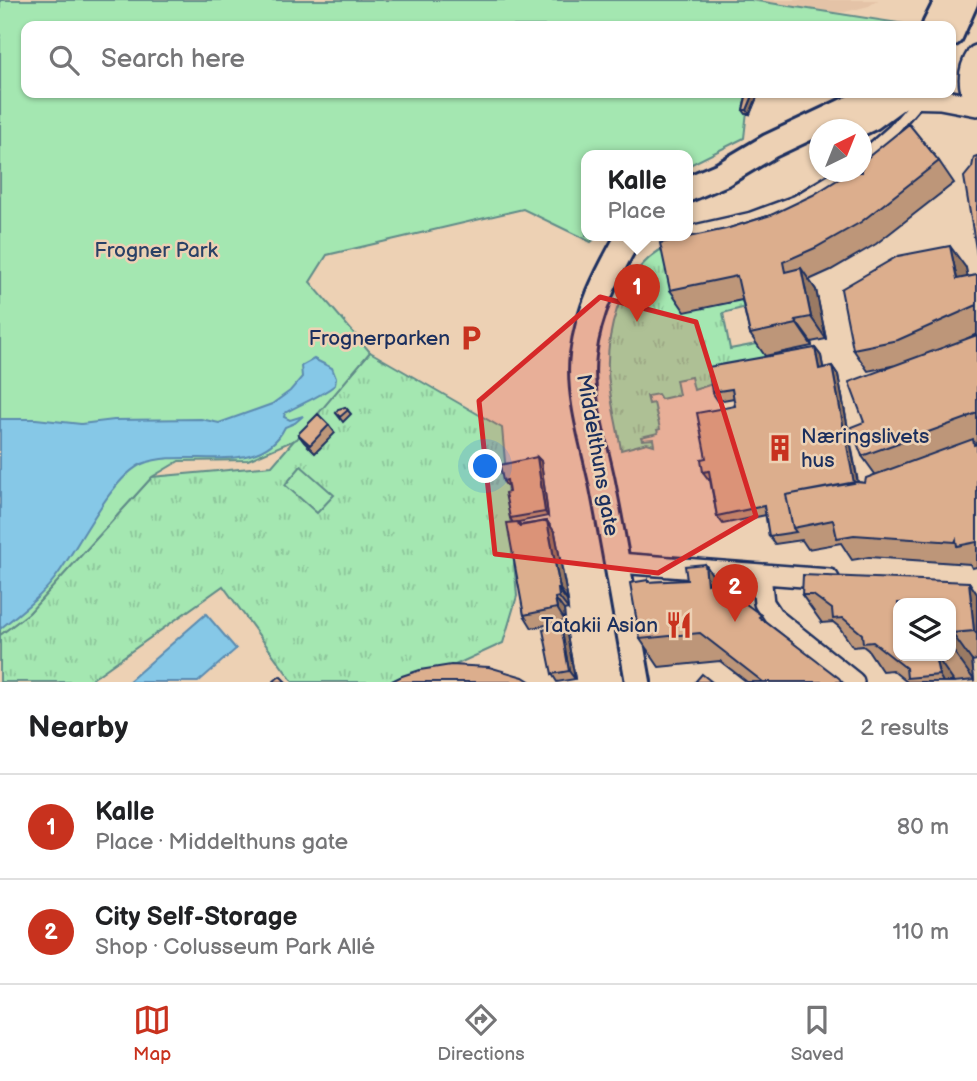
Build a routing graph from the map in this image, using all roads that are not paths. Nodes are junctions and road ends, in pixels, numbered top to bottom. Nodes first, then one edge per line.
1 (948, 0) edge
2 (966, 0) edge
3 (938, 21) edge
4 (956, 23) edge
5 (977, 55) edge
6 (891, 98) edge
7 (897, 98) edge
8 (900, 98) edge
9 (927, 98) edge
10 (976, 105) edge
11 (869, 119) edge
12 (809, 147) edge
13 (872, 148) edge
14 (723, 174) junction
15 (827, 182) edge
16 (693, 187) edge
17 (693, 231) edge
18 (626, 241) edge
19 (618, 563) junction
20 (761, 575) junction
21 (853, 581) edge
22 (638, 682) edge
23 (854, 682) edge

1 - 3 street
2 - 4 street
5 - 10 street
6 - 14 street
7 - 11 street
8 - 13 lane
9 - 10 street
12 - 14 street
14 - 16 street
15 - 17 lane
18 - 19 street, Middelthuns gate
19 - 20 street
19 - 22 street, Middelthuns gate
20 - 21 street
20 - 23 street

